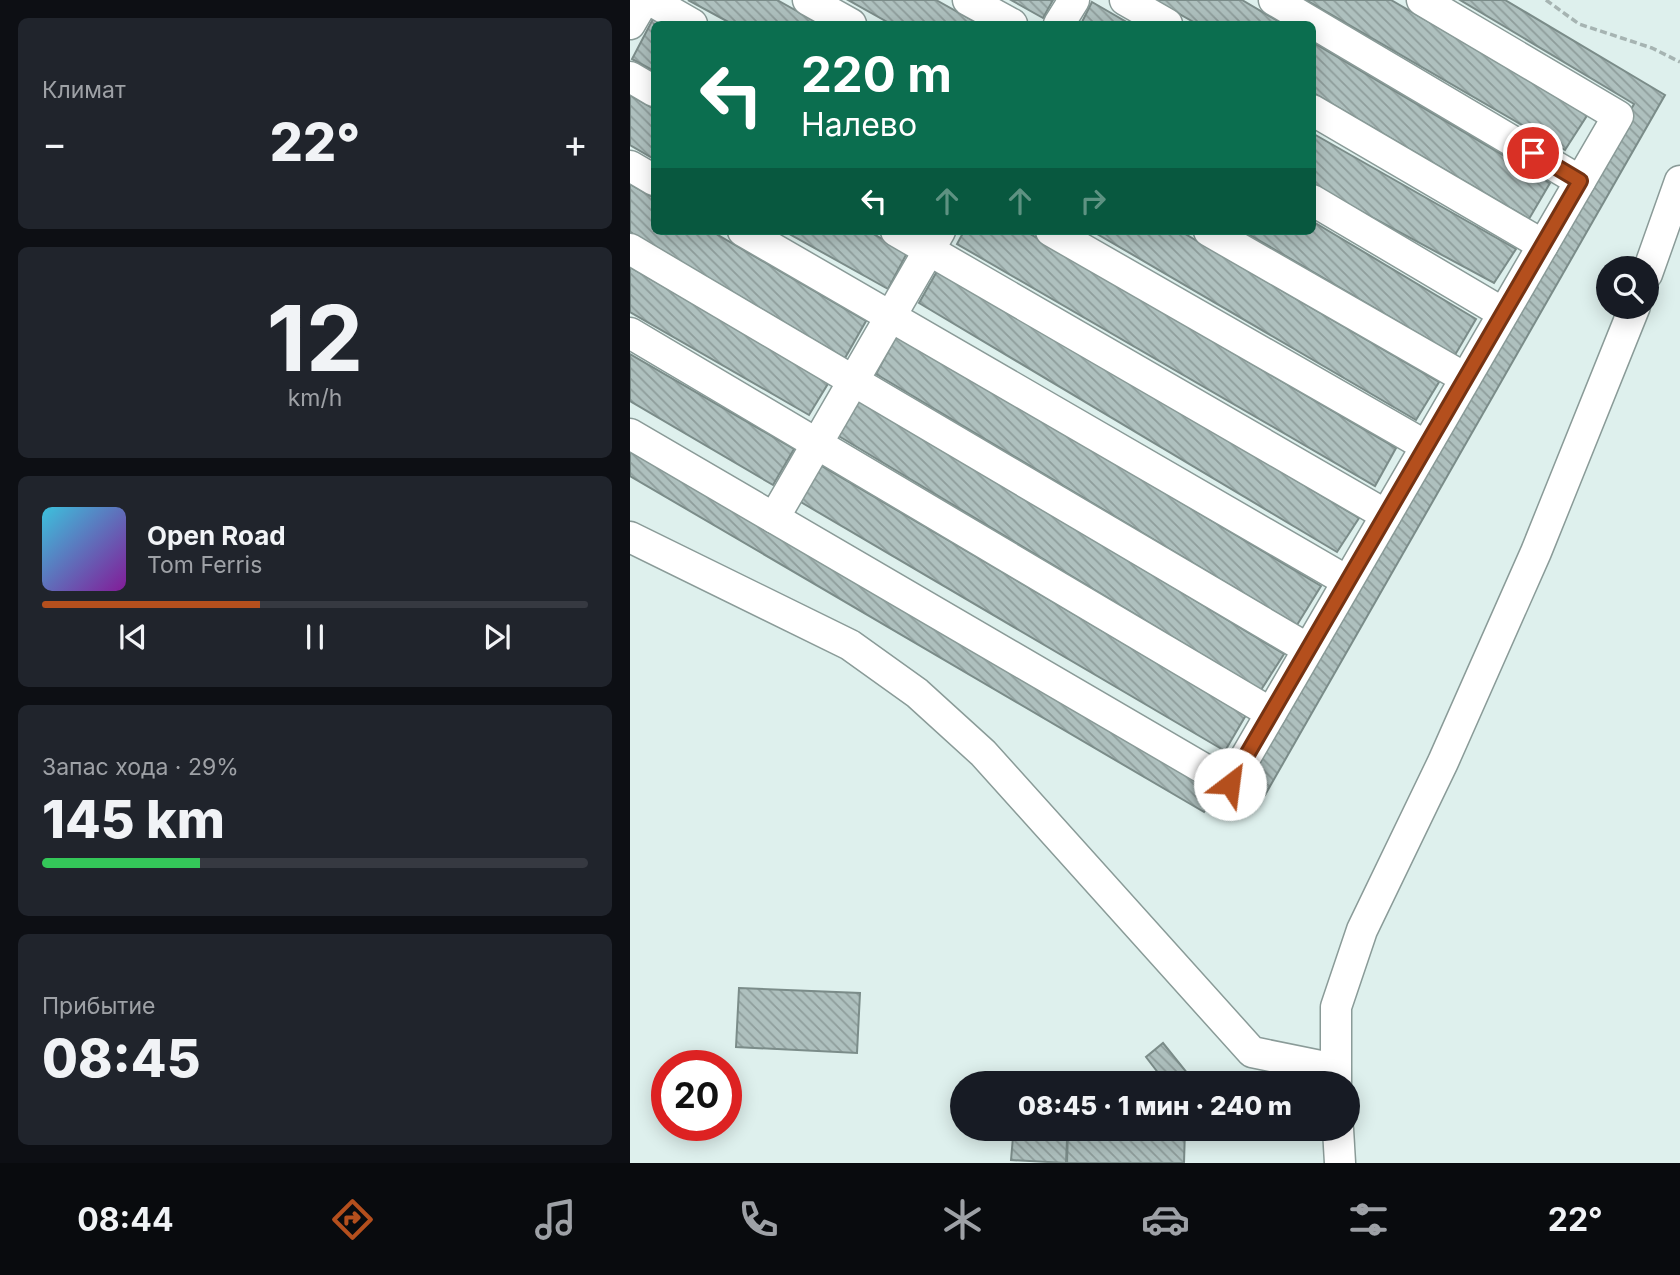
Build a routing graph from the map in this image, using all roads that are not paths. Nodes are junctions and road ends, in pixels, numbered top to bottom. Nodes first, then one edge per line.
1 (644, 0) edge
2 (650, 0) edge
3 (808, 0) edge
4 (968, 0) edge
5 (1074, 0) edge
6 (1125, 0) edge
7 (1274, 0) edge
8 (1422, 0) edge
9 (687, 21) edge
10 (846, 21) edge
11 (1006, 21) edge
12 (1061, 21) edge
13 (1162, 21) edge
14 (1310, 21) edge
15 (630, 24) edge
16 (1316, 25) edge
17 (630, 77) edge
18 (651, 90) edge
19 (1316, 112) edge
20 (630, 166) edge
21 (651, 178) edge
22 (1580, 181) junction
23 (1680, 181) edge
24 (1316, 202) edge
25 (750, 235) edge
26 (913, 235) edge
27 (1058, 235) edge
28 (1216, 235) edge
29 (934, 240) edge
30 (1543, 245) junction
31 (630, 248) edge
32 (1653, 256) edge
33 (1503, 313) junction
34 (890, 317) junction
35 (1630, 319) edge
36 (630, 333) edge
37 (1465, 379) junction
38 (853, 380) junction
39 (630, 434) edge
40 (817, 443) junction
41 (1426, 446) junction
42 (1386, 514) junction
43 (774, 518) junction
44 (638, 546) edge
45 (1347, 581) junction
46 (1308, 649) junction
47 (1271, 713) junction
48 (1318, 1071) edge
49 (1336, 1071) edge
50 (1339, 1141) edge
51 (1340, 1163) edge

1 - 15 street
2 - 9 street
3 - 10 street
4 - 11 street
5 - 12 street
6 - 13 street
7 - 14 street
8 - 22 street
16 - 22 street
17 - 18 street
19 - 30 street
20 - 21 street
22 - 30 street
23 - 32 street
24 - 33 street
25 - 34 street
26 - 29 street
27 - 41 street
28 - 37 street
29 - 34 street
29 - 42 street
30 - 33 street
31 - 38 street
33 - 37 street
34 - 38 street
34 - 45 street
35 - 49 street
36 - 40 street
37 - 41 street
38 - 40 street
38 - 46 street
39 - 43 street
40 - 43 street
40 - 47 street
41 - 42 street
42 - 45 street
43 - 47 street
44 - 48 street
45 - 46 street
46 - 47 street
50 - 51 street

